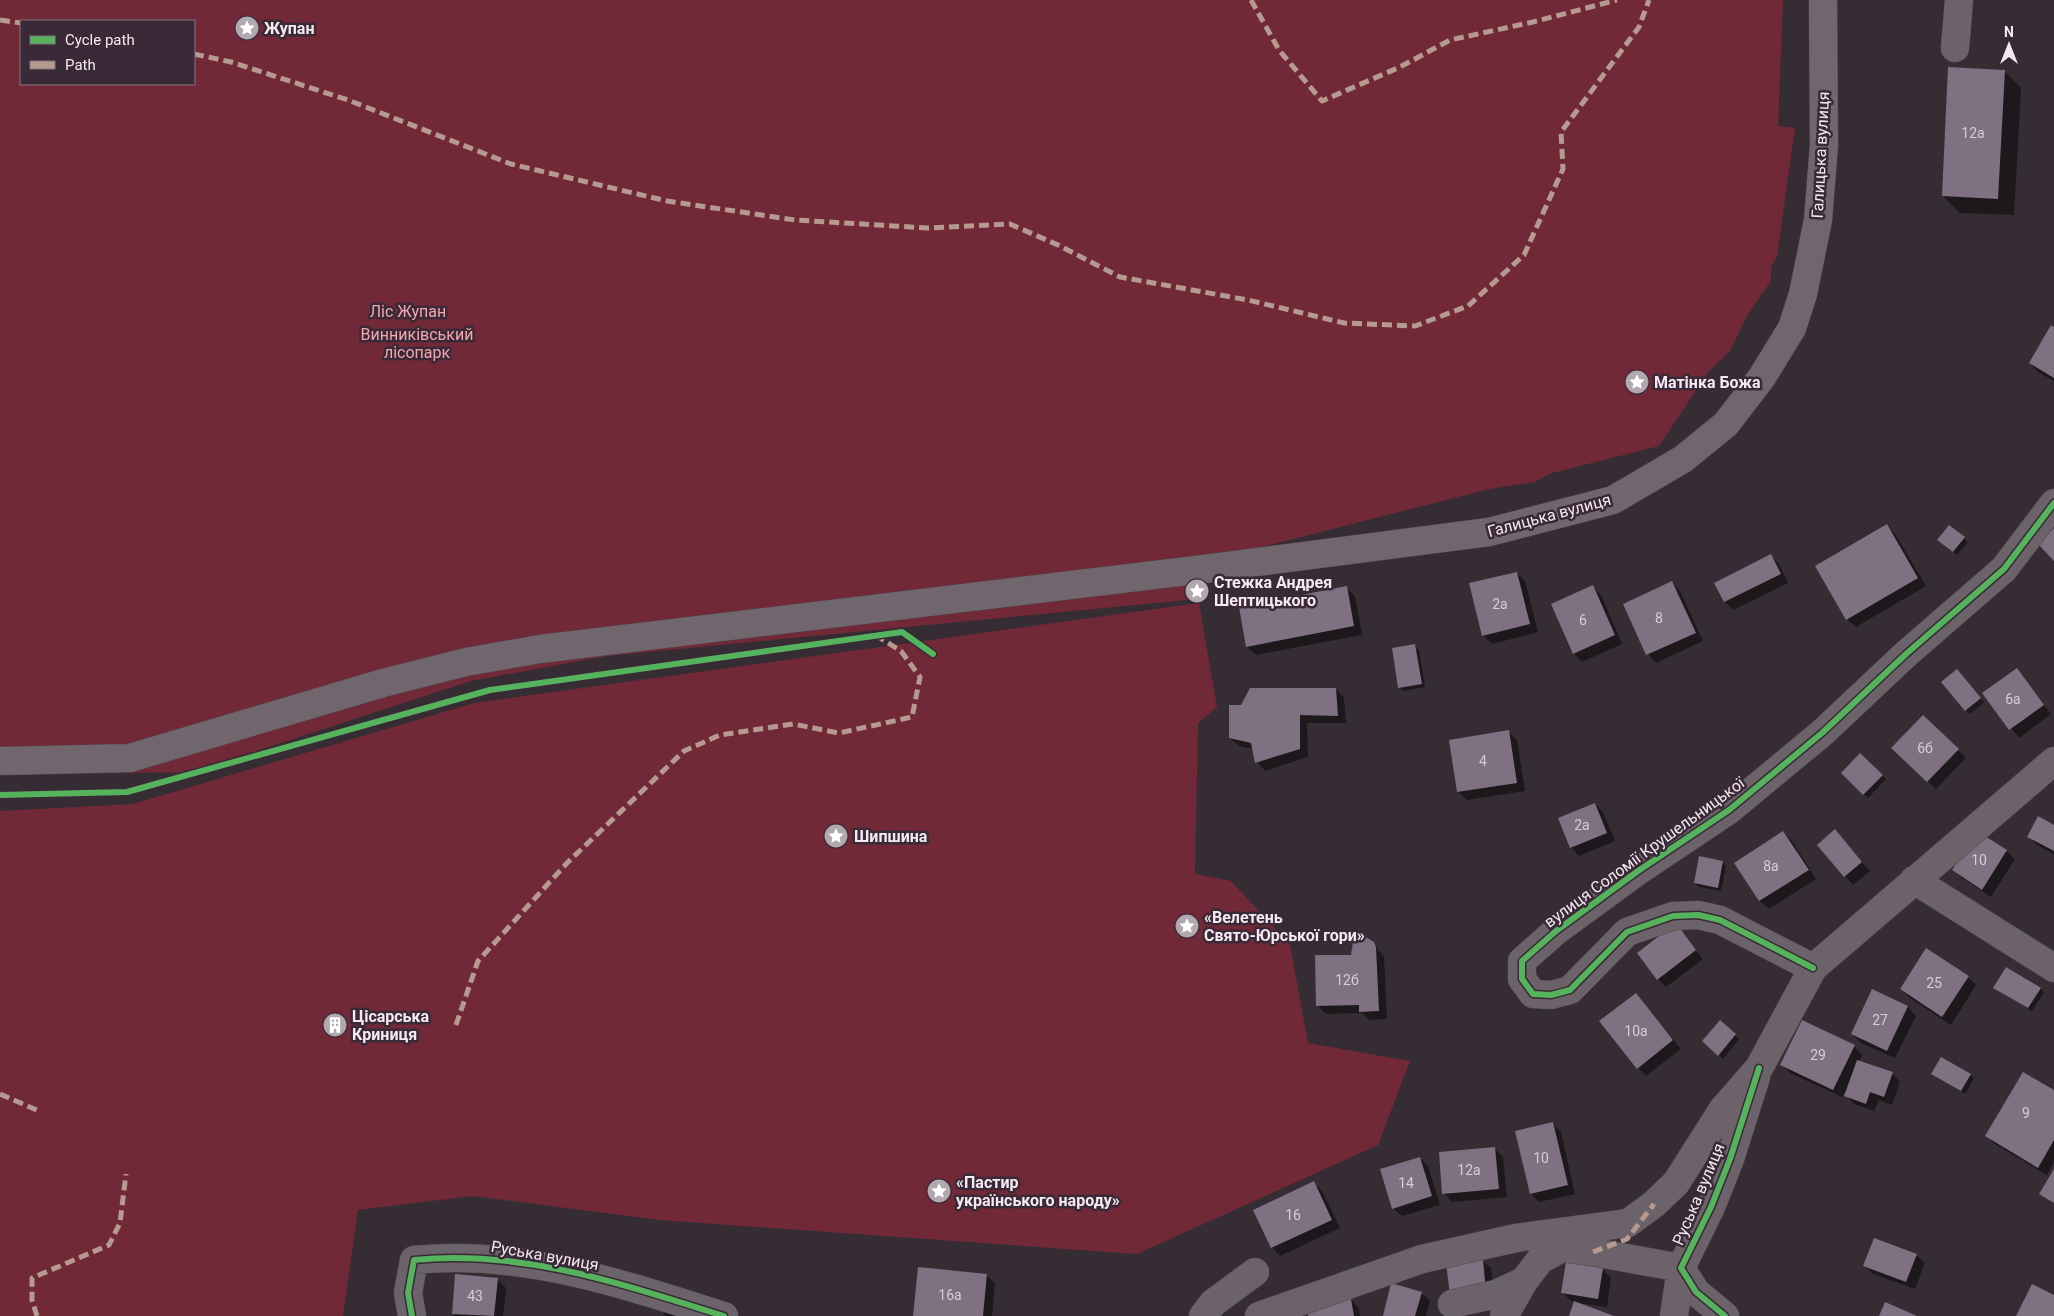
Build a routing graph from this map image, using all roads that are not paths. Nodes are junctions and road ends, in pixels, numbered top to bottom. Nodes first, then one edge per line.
1 (1823, 0) edge
2 (1959, 0) edge
3 (1955, 48) dead end
4 (2054, 503) edge
5 (0, 761) edge
6 (2054, 761) edge
7 (1914, 880) junction
8 (1813, 968) junction
9 (2054, 968) edge
10 (1760, 1068) junction
11 (1681, 1268) junction
12 (1255, 1272) dead end
13 (1524, 1281) junction
14 (1452, 1304) dead end
15 (1672, 1313) edge
16 (412, 1316) edge
17 (724, 1316) edge
18 (1203, 1316) edge
19 (1259, 1316) edge
20 (1504, 1316) edge
21 (1725, 1316) edge

1 - 5 main road, Галицька вулиця
2 - 3 street
4 - 8 street, вулиця Соломії Крушельницької
6 - 7 street
7 - 8 street
7 - 9 street
8 - 10 street
10 - 11 street, Руська вулиця
10 - 19 street
11 - 13 street
11 - 15 street, Руська вулиця
11 - 21 street, Руська вулиця
12 - 18 street
13 - 14 street
13 - 20 street
16 - 17 street, Руська вулиця

